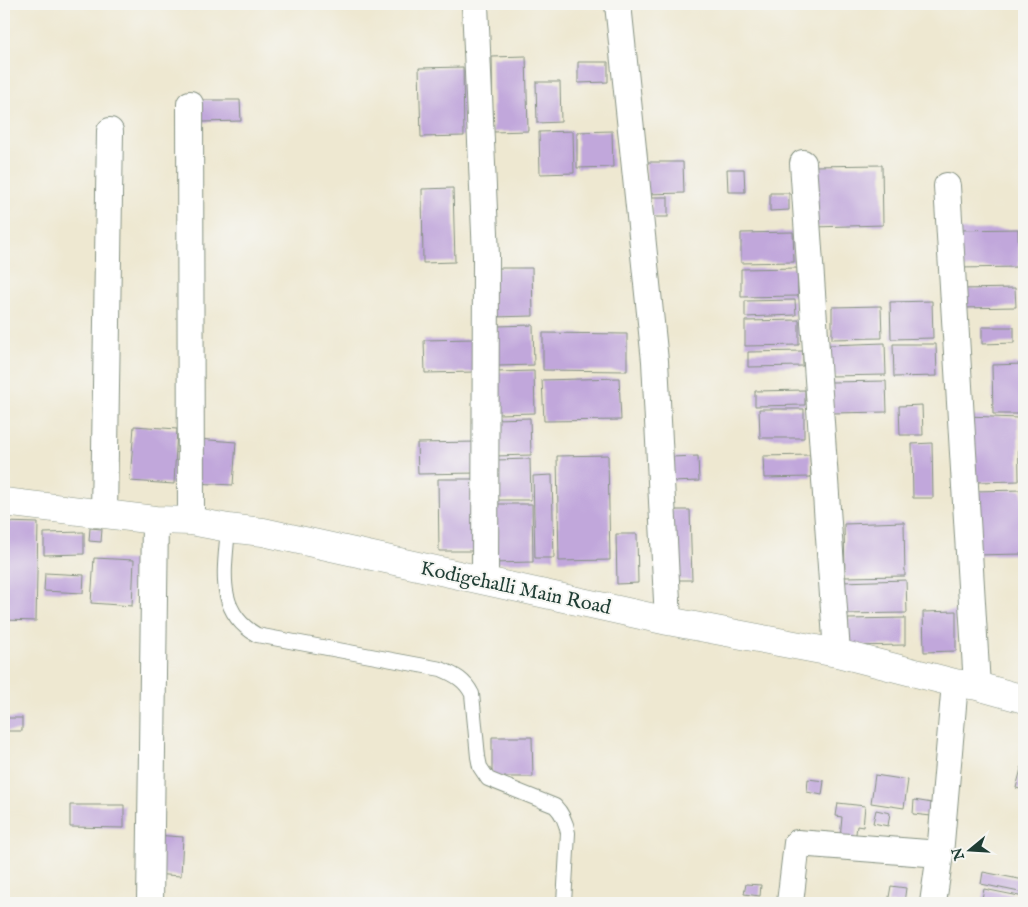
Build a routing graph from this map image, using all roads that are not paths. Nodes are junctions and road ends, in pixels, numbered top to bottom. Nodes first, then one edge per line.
1 (475, 4) edge
2 (618, 4) edge
3 (190, 104) dead end
4 (110, 131) dead end
5 (803, 163) dead end
6 (947, 186) dead end
7 (4, 502) edge
8 (104, 514) junction
9 (155, 520) junction
10 (191, 521) junction
11 (228, 528) junction
12 (486, 580) junction
13 (668, 620) junction
14 (837, 652) junction
15 (966, 684) junction
16 (1024, 700) edge
17 (940, 854) junction
18 (150, 903) edge
19 (564, 903) edge
20 (790, 903) edge
21 (933, 903) edge

1 - 12 street
2 - 13 street
3 - 10 street
4 - 8 street
5 - 14 street
6 - 15 street
7 - 8 street, Kodigehalli Main Road
8 - 9 street, Kodigehalli Main Road
9 - 10 street, Kodigehalli Main Road
9 - 18 street
10 - 11 street, Kodigehalli Main Road
11 - 12 street, Kodigehalli Main Road
11 - 19 lane
12 - 13 street, Kodigehalli Main Road
13 - 14 street, Kodigehalli Main Road
14 - 15 street, Kodigehalli Main Road
15 - 16 street, Kodigehalli Main Road
15 - 17 street
17 - 20 street
17 - 21 street

